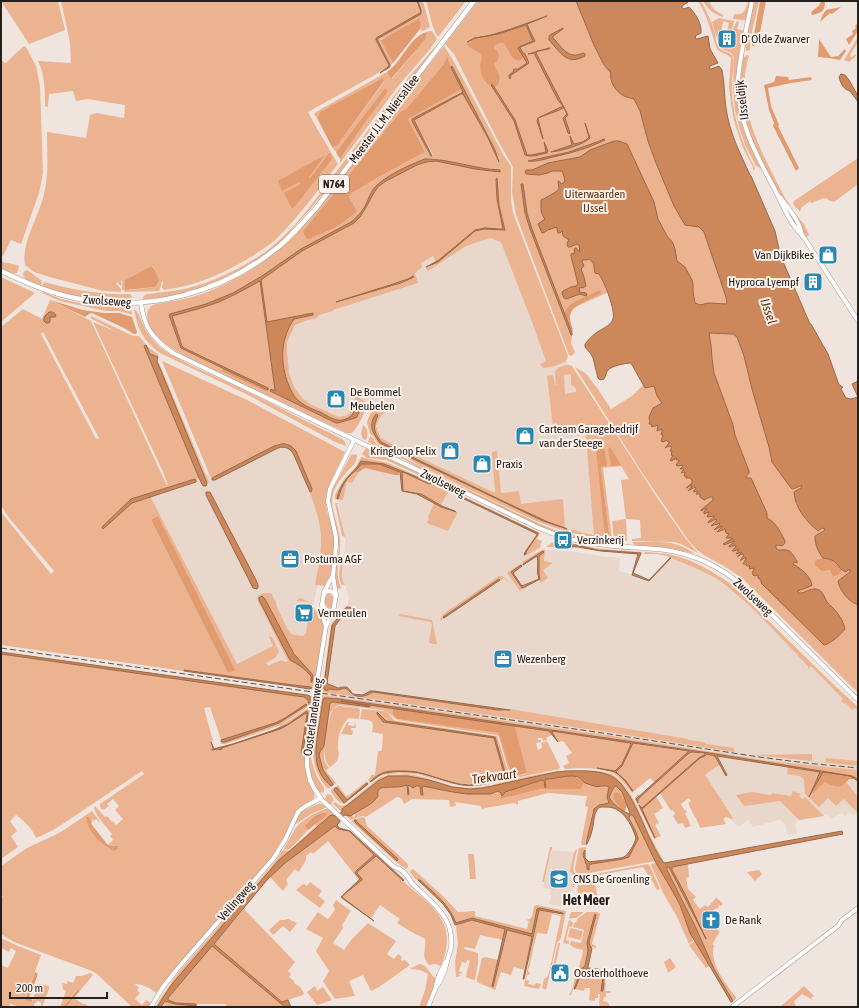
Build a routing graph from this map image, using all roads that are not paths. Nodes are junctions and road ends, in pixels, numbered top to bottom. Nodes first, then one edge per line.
1 (474, 1) edge
2 (752, 1) edge
3 (1, 271) edge
4 (141, 303) junction
5 (858, 321) edge
6 (354, 440) junction
7 (333, 576) junction
8 (324, 592) junction
9 (336, 598) junction
10 (322, 604) junction
11 (334, 610) junction
12 (326, 626) junction
13 (858, 700) edge
14 (320, 798) junction
15 (858, 908) edge
16 (151, 1007) edge
17 (428, 1007) edge
18 (732, 1007) edge

1 - 4 main road, Meester J.L.M. Niersallee / N764
2 - 5 street, IJsseldijk
3 - 4 main road, Zwolseweg / N764
4 - 6 street, Zwolseweg
6 - 7 street, Oosterlandenweg
6 - 13 street, Zwolseweg
7 - 8 street, Oosterlandenweg
7 - 9 street, Oosterlandenweg
8 - 9 street
8 - 10 street, Oosterlandenweg
9 - 11 street, Oosterlandenweg
10 - 11 street
10 - 12 street, Oosterlandenweg
11 - 12 street, Oosterlandenweg
12 - 14 street, Oosterlandenweg
14 - 16 street, Veilingweg
14 - 17 street, Oosterlandenweg
15 - 18 street

